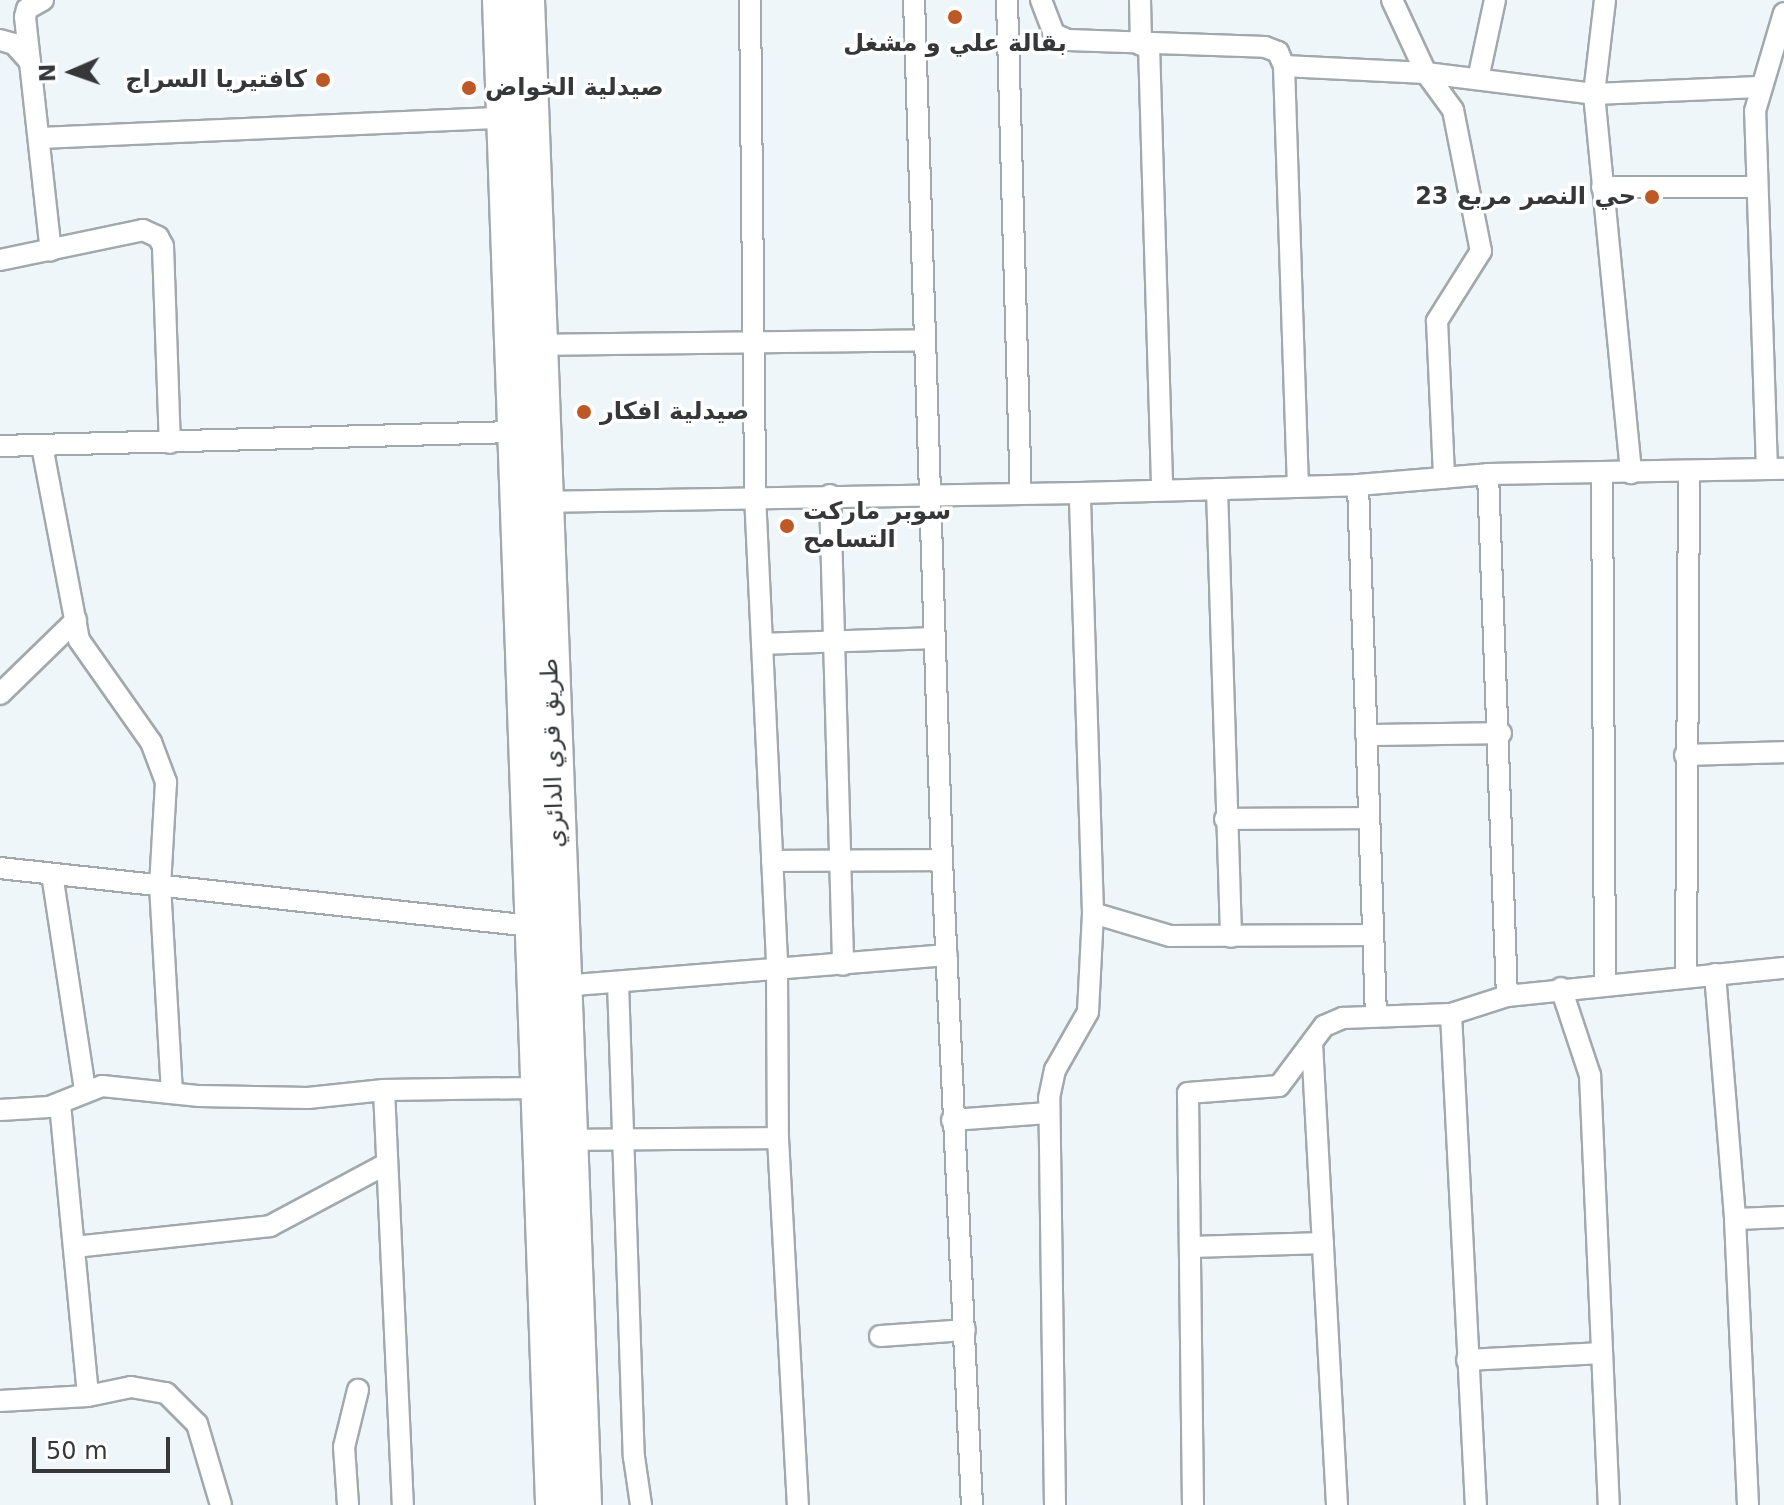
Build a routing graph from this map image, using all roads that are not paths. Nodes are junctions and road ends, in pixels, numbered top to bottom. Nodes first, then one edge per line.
1 (43, 0) edge
2 (500, 0) edge
3 (527, 0) edge
4 (750, 0) edge
5 (914, 0) edge
6 (1007, 0) edge
7 (1041, 0) edge
8 (1140, 0) edge
9 (1392, 0) edge
10 (1495, 0) edge
11 (1605, 0) edge
12 (1784, 13) edge
13 (0, 40) edge
14 (1145, 45) junction
15 (30, 62) junction
16 (1284, 66) junction
17 (1426, 73) junction
18 (1478, 79) junction
19 (1759, 87) junction
20 (1594, 94) junction
21 (503, 118) junction
22 (39, 138) junction
23 (1602, 187) junction
24 (1757, 187) junction
25 (51, 251) junction
26 (0, 260) edge
27 (925, 340) junction
28 (756, 343) junction
29 (537, 345) junction
30 (514, 432) junction
31 (170, 443) junction
32 (0, 446) edge
33 (42, 446) junction
34 (1776, 469) edge
35 (1689, 472) junction
36 (1602, 473) junction
37 (1631, 473) junction
38 (1488, 474) junction
39 (1444, 478) junction
40 (1358, 485) junction
41 (1298, 486) junction
42 (1217, 489) junction
43 (1162, 490) junction
44 (930, 493) junction
45 (1021, 493) junction
46 (1080, 493) junction
47 (755, 495) junction
48 (830, 495) junction
49 (530, 502) junction
50 (76, 620) junction
51 (934, 638) junction
52 (834, 641) junction
53 (762, 644) junction
54 (0, 694) edge
55 (1501, 733) junction
56 (1366, 735) junction
57 (1784, 752) edge
58 (1685, 755) junction
59 (1369, 818) junction
60 (1225, 819) junction
61 (838, 858) junction
62 (942, 860) junction
63 (772, 861) junction
64 (0, 868) edge
65 (52, 874) junction
66 (160, 885) junction
67 (1093, 913) junction
68 (531, 926) junction
69 (1373, 935) junction
70 (1231, 937) junction
71 (947, 955) junction
72 (843, 965) junction
73 (1784, 968) edge
74 (777, 969) junction
75 (1715, 974) junction
76 (1686, 977) junction
77 (618, 982) junction
78 (1605, 983) junction
79 (563, 986) junction
80 (1561, 988) junction
81 (1507, 996) junction
82 (1451, 1014) junction
83 (1376, 1016) junction
84 (1312, 1043) junction
85 (535, 1088) junction
86 (85, 1090) junction
87 (384, 1090) junction
88 (172, 1091) junction
89 (60, 1104) junction
90 (0, 1110) edge
91 (1048, 1113) junction
92 (952, 1120) junction
93 (778, 1138) junction
94 (625, 1139) junction
95 (569, 1140) junction
96 (386, 1164) junction
97 (1784, 1217) edge
98 (1735, 1219) junction
99 (1323, 1243) junction
100 (75, 1247) junction
101 (1192, 1247) junction
102 (965, 1330) junction
103 (880, 1336) dead end
104 (1602, 1353) junction
105 (1467, 1360) junction
106 (358, 1390) dead end
107 (88, 1396) junction
108 (0, 1401) edge
109 (221, 1505) edge
110 (348, 1505) edge
111 (403, 1505) edge
112 (553, 1505) edge
113 (584, 1505) edge
114 (641, 1505) edge
115 (798, 1505) edge
116 (972, 1505) edge
117 (1055, 1505) edge
118 (1193, 1505) edge
119 (1337, 1505) edge
120 (1476, 1505) edge
121 (1609, 1505) edge
122 (1748, 1505) edge

1 - 15 street
2 - 21 highway, طريق قري الدائري
3 - 29 highway, طريق قري الدائري
4 - 28 street
5 - 27 street
6 - 45 street
7 - 14 street
8 - 14 street
9 - 17 street
10 - 18 street
11 - 20 street
12 - 19 street
13 - 15 street
14 - 16 street
14 - 43 street
15 - 22 street
16 - 17 street
16 - 41 street
17 - 18 street
17 - 39 street
18 - 20 street
19 - 20 street
19 - 24 street
20 - 23 street
21 - 22 street
21 - 30 highway, طريق قري الدائري
22 - 25 street
23 - 24 street
23 - 37 street
24 - 34 street
25 - 26 street
25 - 31 street
27 - 28 street
27 - 44 street
28 - 29 street
28 - 47 street
29 - 49 highway, طريق قري الدائري
30 - 31 street
30 - 49 highway, طريق قري الدائري
31 - 33 street
32 - 33 street
33 - 50 street
34 - 35 street
35 - 37 street
35 - 58 street
36 - 37 street
36 - 38 street
36 - 78 street
38 - 39 street
38 - 55 street
39 - 40 street
40 - 41 street
40 - 56 street
41 - 42 street
42 - 43 street
42 - 60 street
43 - 46 street
44 - 45 street
44 - 48 street
44 - 51 street
45 - 46 street
46 - 67 street
47 - 48 street
47 - 49 street
47 - 53 street
48 - 52 street
49 - 68 highway, طريق قري الدائري
49 - 79 highway, طريق قري الدائري
50 - 54 street
50 - 66 street
51 - 52 street
51 - 62 street
52 - 53 street
52 - 61 street
53 - 63 street
55 - 56 street
55 - 81 street
56 - 59 street
57 - 58 street
58 - 76 street
59 - 60 street
59 - 69 street
60 - 70 street
61 - 62 street
61 - 63 street
61 - 72 street
62 - 71 street
63 - 74 street
64 - 65 street
65 - 66 street
65 - 86 street
66 - 68 street
66 - 88 street
67 - 70 street
67 - 91 street
68 - 85 highway, طريق قري الدائري
69 - 70 street
69 - 83 street
71 - 72 street
71 - 92 street
72 - 74 street
73 - 75 street
74 - 77 street
74 - 93 street
75 - 76 street
75 - 98 street
76 - 78 street
77 - 79 street
77 - 94 street
78 - 80 street
79 - 95 highway, طريق قري الدائري
80 - 81 street
80 - 104 street
81 - 82 street
82 - 83 street
82 - 105 street
83 - 84 street
84 - 99 street
84 - 101 street
85 - 87 street
85 - 112 highway, طريق قري الدائري
86 - 88 street
86 - 89 street
87 - 88 street
87 - 96 street
89 - 90 street
89 - 100 street
91 - 92 street
91 - 117 street
92 - 102 street
93 - 94 street
93 - 115 street
94 - 95 street
94 - 114 street
95 - 113 highway, طريق قري الدائري
96 - 100 street
96 - 111 street
97 - 98 street
98 - 122 street
99 - 101 street
99 - 119 street
100 - 107 street
101 - 118 street
102 - 103 street
102 - 116 street
104 - 105 street
104 - 121 street
105 - 120 street
106 - 110 street
107 - 108 street
107 - 109 street

